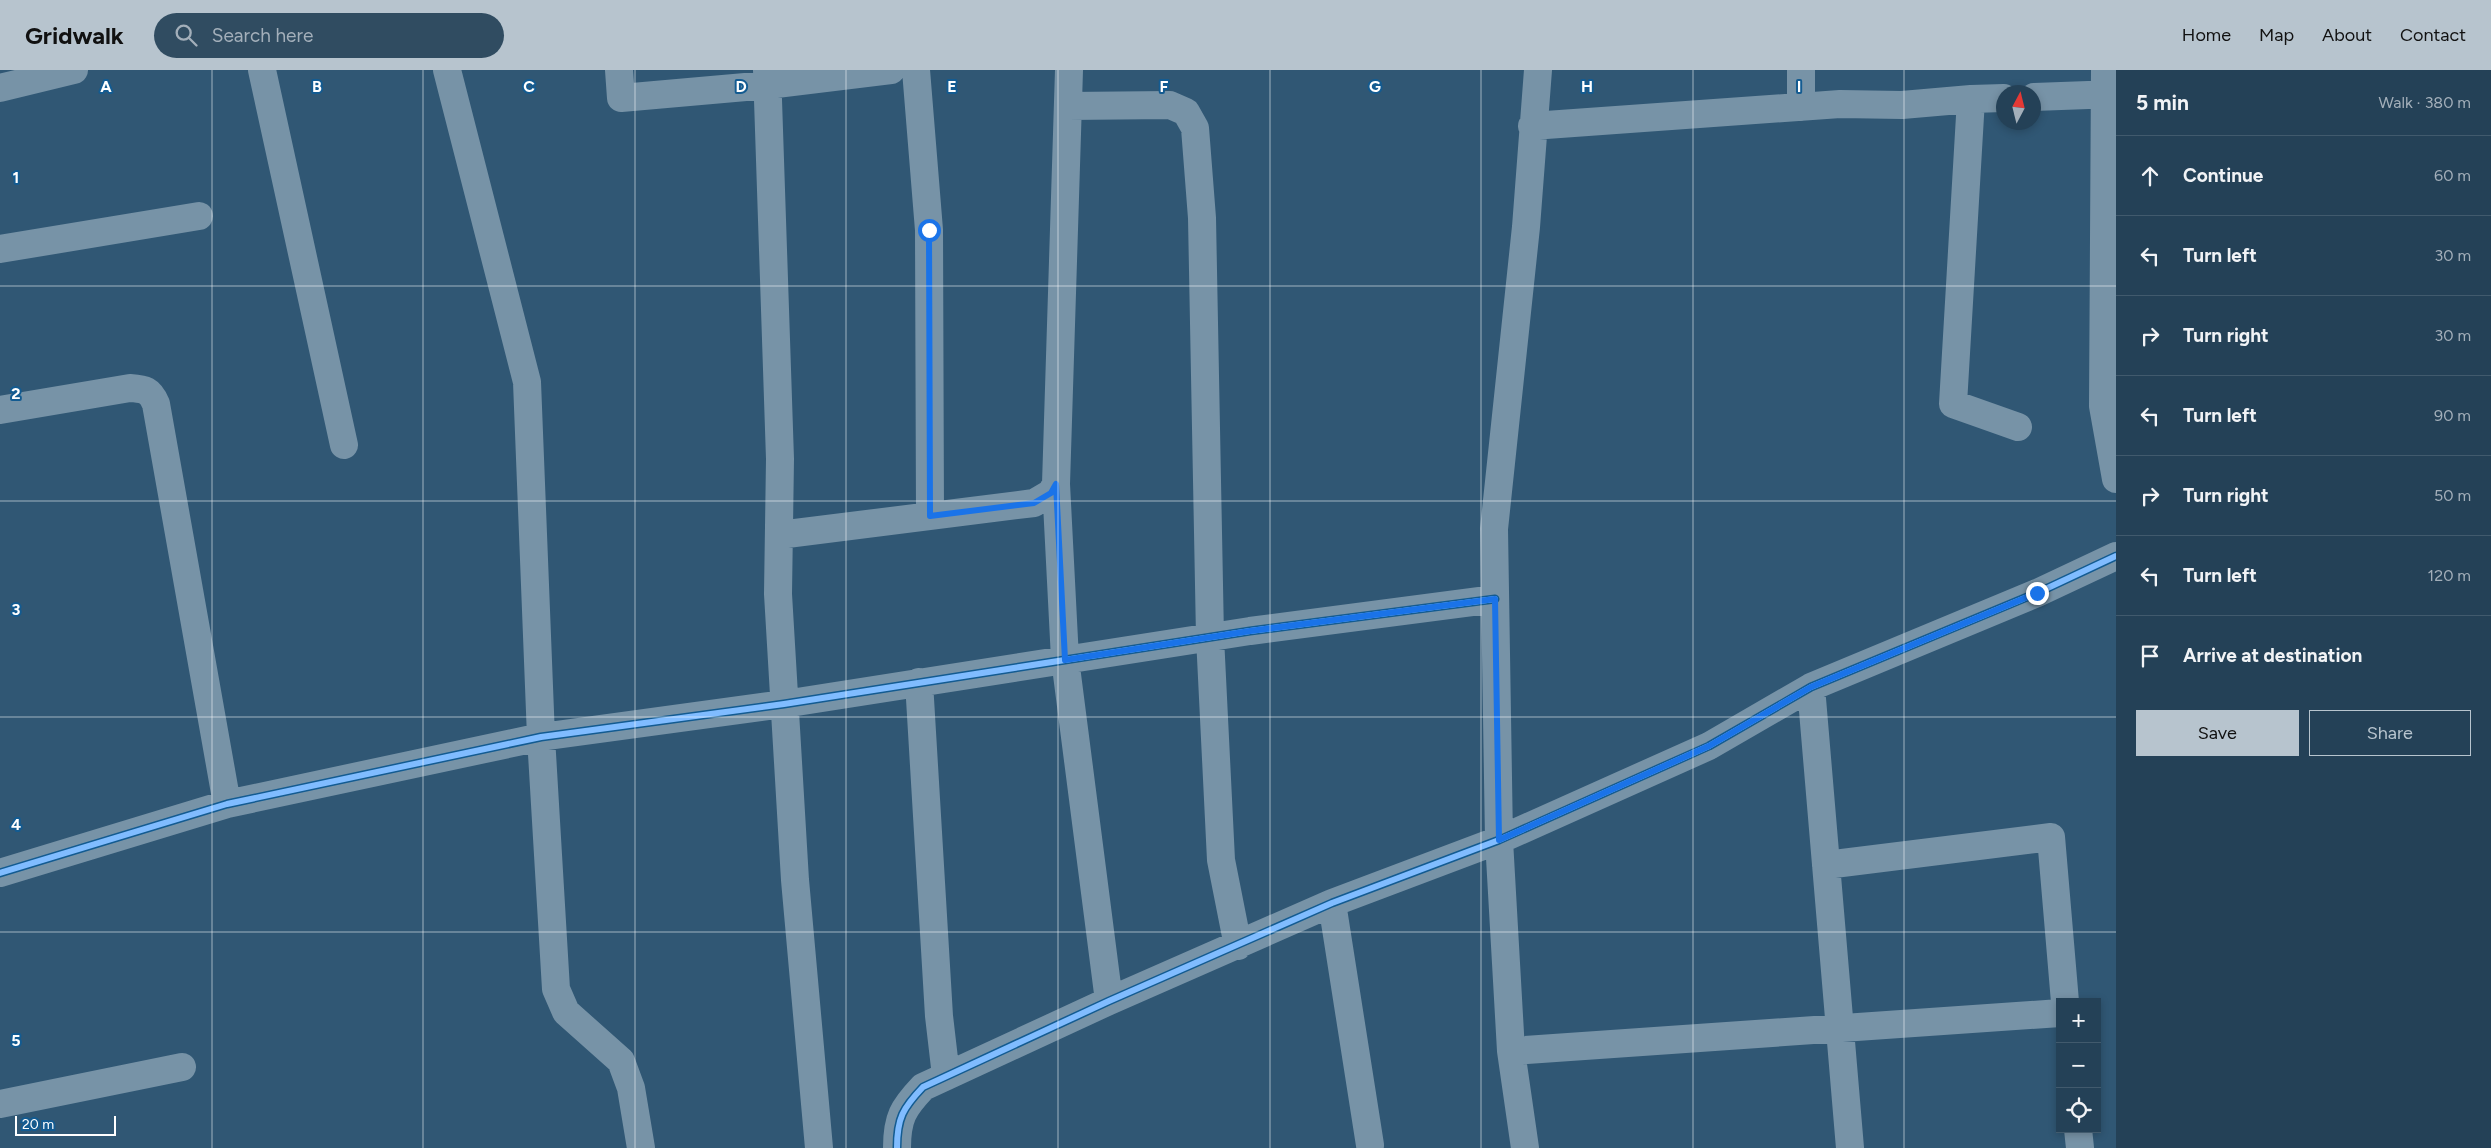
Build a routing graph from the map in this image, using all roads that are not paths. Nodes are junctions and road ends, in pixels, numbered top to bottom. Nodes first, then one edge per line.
1 (262, 70) edge
2 (447, 70) edge
3 (619, 70) edge
4 (891, 70) edge
5 (916, 70) edge
6 (1069, 70) edge
7 (1538, 70) edge
8 (1801, 70) edge
9 (61, 72) edge
10 (767, 77) edge
11 (2109, 86) edge
12 (0, 88) edge
13 (2041, 96) edge
14 (1971, 98) junction
15 (1996, 98) edge
16 (1068, 106) junction
17 (1801, 106) junction
18 (1532, 126) junction
19 (198, 216) dead end
20 (0, 249) edge
21 (0, 410) edge
22 (2018, 427) dead end
23 (344, 445) dead end
24 (2116, 479) edge
25 (1056, 484) junction
26 (930, 516) junction
27 (779, 535) junction
28 (2116, 556) edge
29 (1495, 599) junction
30 (1210, 636) junction
31 (1065, 660) junction
32 (919, 682) junction
33 (1811, 687) junction
34 (784, 704) junction
35 (541, 736) junction
36 (227, 804) junction
37 (1499, 840) junction
38 (1826, 865) junction
39 (0, 873) edge
40 (1332, 903) junction
41 (1238, 946) junction
42 (2065, 998) edge
43 (1109, 1001) junction
44 (2056, 1013) edge
45 (1840, 1029) junction
46 (1511, 1051) junction
47 (182, 1067) dead end
48 (946, 1076) junction
49 (0, 1104) edge
50 (2078, 1133) edge
51 (1370, 1145) dead end
52 (641, 1148) edge
53 (819, 1148) edge
54 (897, 1148) edge
55 (1525, 1148) edge
56 (1850, 1148) edge
57 (2080, 1148) edge

1 - 23 street
2 - 35 street
3 - 10 street
4 - 10 street
5 - 26 street
6 - 16 street
7 - 18 street
8 - 17 street
9 - 12 street
10 - 27 street
11 - 13 street
11 - 24 street
14 - 15 street
14 - 17 street
14 - 22 street
16 - 25 street
16 - 30 street
17 - 18 street
18 - 29 street
19 - 20 street
21 - 36 street
25 - 26 street
25 - 31 street
26 - 27 street
27 - 34 street
28 - 33 street
29 - 30 street
29 - 37 street
30 - 31 street
30 - 41 street
31 - 32 street
31 - 43 street
32 - 34 street
32 - 48 street
33 - 37 street
33 - 38 street
34 - 35 street
34 - 53 street
35 - 36 street
35 - 52 street
36 - 39 street
37 - 40 street
37 - 46 street
38 - 42 street
38 - 45 street
40 - 41 street
40 - 51 street
41 - 43 street
43 - 48 street
44 - 45 street
45 - 46 street
45 - 56 street
46 - 55 street
47 - 49 street
48 - 54 street
50 - 57 street

